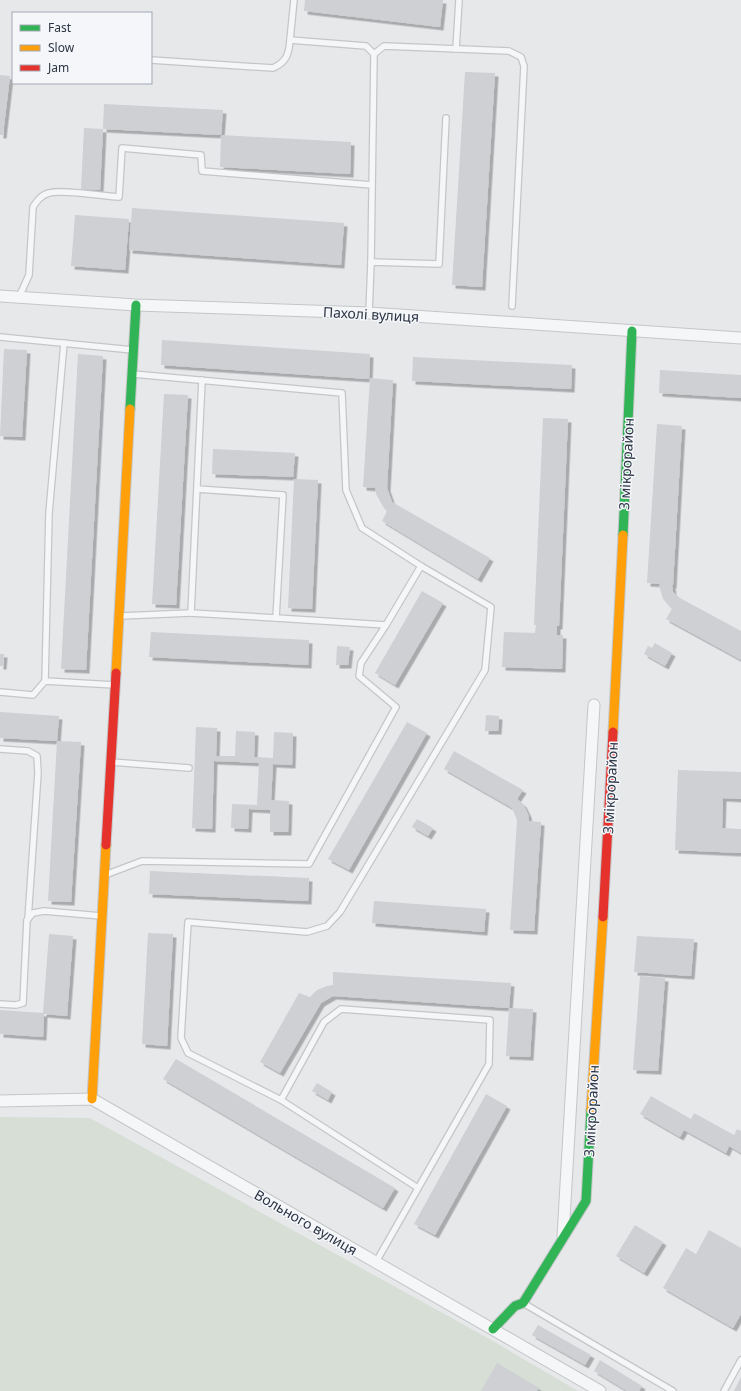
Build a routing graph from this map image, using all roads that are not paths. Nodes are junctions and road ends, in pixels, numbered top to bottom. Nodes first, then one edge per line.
1 (294, 0) edge
2 (459, 0) edge
3 (290, 40) junction
4 (456, 49) junction
5 (374, 54) junction
6 (152, 60) edge
7 (446, 118) dead end
8 (372, 185) junction
9 (371, 262) junction
10 (0, 296) edge
11 (19, 297) junction
12 (136, 305) junction
13 (512, 306) dead end
14 (369, 313) junction
15 (632, 330) junction
16 (0, 337) edge
17 (741, 338) edge
18 (64, 344) junction
19 (133, 350) junction
20 (132, 374) junction
21 (202, 380) junction
22 (197, 489) junction
23 (421, 566) junction
24 (191, 614) junction
25 (118, 616) junction
26 (276, 618) junction
27 (386, 625) junction
28 (45, 681) junction
29 (115, 685) junction
30 (0, 692) edge
31 (594, 705) dead end
32 (0, 750) edge
33 (110, 762) junction
34 (189, 768) dead end
35 (104, 875) junction
36 (102, 916) junction
37 (28, 919) junction
38 (0, 1004) edge
39 (92, 1099) junction
40 (281, 1100) junction
41 (0, 1101) edge
42 (418, 1188) junction
43 (563, 1239) junction
44 (376, 1262) junction
45 (523, 1302) junction
46 (493, 1329) junction
47 (741, 1360) edge
48 (600, 1391) edge
49 (673, 1391) edge
50 (724, 1391) edge

1 - 3 lane
2 - 4 lane
3 - 5 lane
3 - 6 lane
4 - 5 lane
4 - 13 lane
5 - 8 lane
7 - 9 lane
8 - 9 lane
8 - 11 lane
9 - 14 lane
10 - 11 street, Пахолі вулиця
11 - 12 street, Пахолі вулиця
12 - 14 street, Пахолі вулиця
12 - 19 street
14 - 15 street, Пахолі вулиця
15 - 17 street, Пахолі вулиця
15 - 43 street, 3 мікрорайон
16 - 18 lane
18 - 19 lane
18 - 28 lane
19 - 20 street
20 - 21 lane
20 - 25 street
21 - 22 lane
21 - 23 lane
22 - 24 lane
22 - 26 lane
23 - 27 lane
23 - 40 lane
24 - 25 lane
24 - 26 lane
25 - 29 street
26 - 27 lane
27 - 35 lane
28 - 29 lane
28 - 30 lane
29 - 33 street
31 - 43 street, 3 мікрорайон
32 - 37 lane
33 - 34 lane
33 - 35 street
35 - 36 street
36 - 37 lane
36 - 39 street
37 - 38 lane
39 - 41 street
39 - 44 street, Вольного вулиця
40 - 42 lane
40 - 42 lane
42 - 44 lane
43 - 45 street, 3 мікрорайон
44 - 46 street, Вольного вулиця
45 - 46 street, 3 мікрорайон
45 - 49 lane
46 - 48 street, Вольного вулиця
47 - 50 lane

